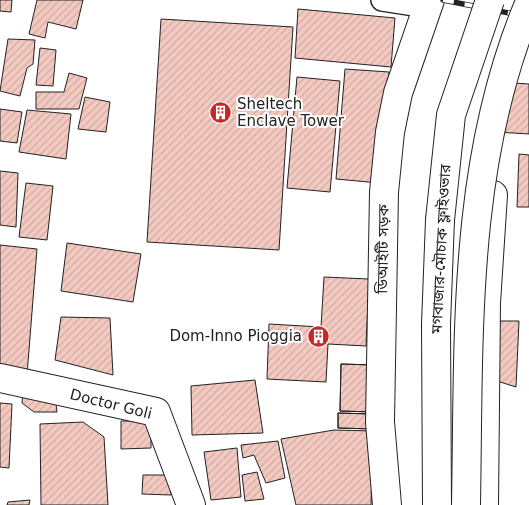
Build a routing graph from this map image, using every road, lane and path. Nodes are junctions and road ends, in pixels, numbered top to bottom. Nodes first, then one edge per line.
1 (382, 0) edge
2 (490, 0) edge
3 (428, 3) edge
4 (529, 4) edge
5 (527, 37) edge
6 (0, 378) edge
7 (191, 505) edge
8 (387, 505) edge
9 (437, 505) edge
10 (466, 505) edge
11 (484, 505) edge

1 - 3 street
2 - 9 main road, মগবাজার-মৌচাক ফ্লাইওভার, bridge
3 - 8 main road, ডিআইটি সড়ক
4 - 10 main road, মগবাজার-মৌচাক ফ্লাইওভার, bridge
5 - 11 main road
6 - 7 main road, Doctor Goli

